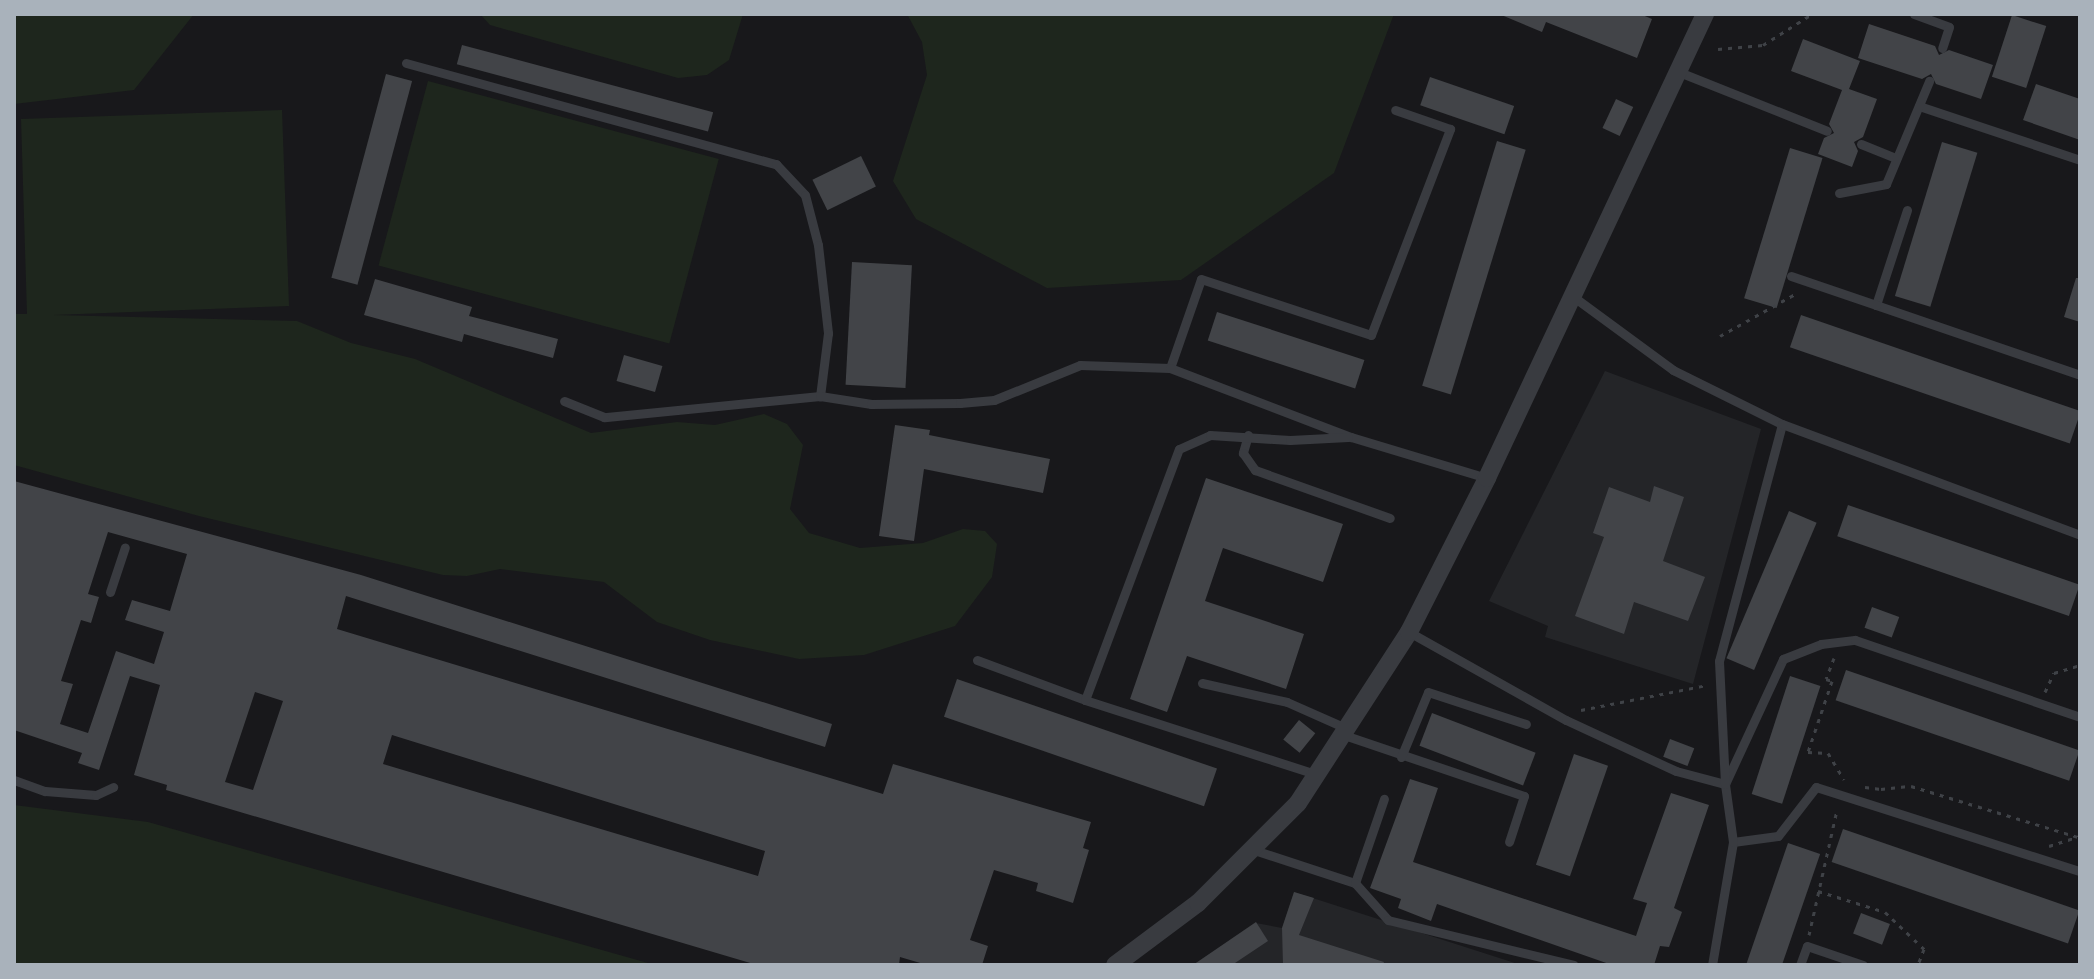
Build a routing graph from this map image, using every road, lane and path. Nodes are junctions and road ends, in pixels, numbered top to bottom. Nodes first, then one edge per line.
1 (1705, 14) edge
2 (1812, 14) edge
3 (1914, 14) edge
4 (1942, 48) dead end
5 (1718, 49) dead end
6 (406, 63) dead end
7 (1679, 72) junction
8 (1929, 81) dead end
9 (1919, 106) junction
10 (1395, 110) dead end
11 (1827, 131) dead end
12 (1861, 144) dead end
13 (1895, 158) junction
14 (2080, 160) edge
15 (1839, 193) dead end
16 (1907, 210) dead end
17 (1791, 276) dead end
18 (1814, 284) junction
19 (1571, 295) junction
20 (1876, 305) junction
21 (1720, 336) dead end
22 (1170, 368) junction
23 (2080, 375) edge
24 (820, 396) junction
25 (564, 401) dead end
26 (1782, 424) junction
27 (1248, 435) junction
28 (1351, 437) junction
29 (1487, 478) junction
30 (1390, 518) dead end
31 (2080, 535) edge
32 (125, 547) dead end
33 (110, 592) dead end
34 (1409, 632) junction
35 (1840, 642) junction
36 (977, 660) dead end
37 (2080, 665) edge
38 (1720, 682) junction
39 (1202, 683) dead end
40 (1085, 700) junction
41 (2039, 703) junction
42 (1558, 715) junction
43 (2080, 717) edge
44 (1526, 724) dead end
45 (1346, 732) junction
46 (1401, 757) junction
47 (1319, 775) junction
48 (14, 780) edge
49 (1846, 783) junction
50 (1725, 784) junction
51 (113, 787) dead end
52 (1841, 795) junction
53 (1384, 799) dead end
54 (2079, 836) edge
55 (1509, 842) dead end
56 (1733, 842) junction
57 (1254, 850) junction
58 (2026, 854) junction
59 (2080, 871) edge
60 (1355, 883) junction
61 (1818, 891) junction
62 (1807, 946) junction
63 (1115, 965) edge
64 (1574, 965) edge
65 (1712, 965) edge
66 (1800, 965) edge
67 (1863, 965) edge
68 (1918, 965) edge

1 - 7 street
2 - 5 path
3 - 4 lane
6 - 24 lane
7 - 11 lane
7 - 19 street
8 - 9 lane
9 - 13 lane
9 - 14 lane
10 - 22 lane
12 - 13 lane
13 - 15 lane
16 - 20 lane
17 - 18 lane
18 - 20 lane
18 - 21 path
19 - 26 lane
19 - 29 street
20 - 23 lane
22 - 24 lane
22 - 28 lane
24 - 25 lane
26 - 31 lane
26 - 38 lane
27 - 28 lane
27 - 30 lane
27 - 40 lane
28 - 29 lane
29 - 34 street
32 - 33 lane
34 - 42 lane
34 - 45 street
35 - 41 lane
35 - 49 path
35 - 50 lane
36 - 40 lane
37 - 41 path
38 - 42 path
38 - 50 lane
39 - 45 lane
40 - 47 lane
41 - 43 lane
42 - 50 lane
44 - 46 lane
45 - 46 lane
45 - 47 street
46 - 55 lane
47 - 57 street
48 - 51 lane
49 - 52 path
49 - 54 path
50 - 56 lane
52 - 56 lane
52 - 58 lane
52 - 61 path
53 - 60 lane
54 - 58 path
56 - 65 lane
57 - 60 lane
57 - 63 street
58 - 59 lane
60 - 64 lane
61 - 62 path
61 - 68 path
62 - 66 lane
62 - 67 lane

